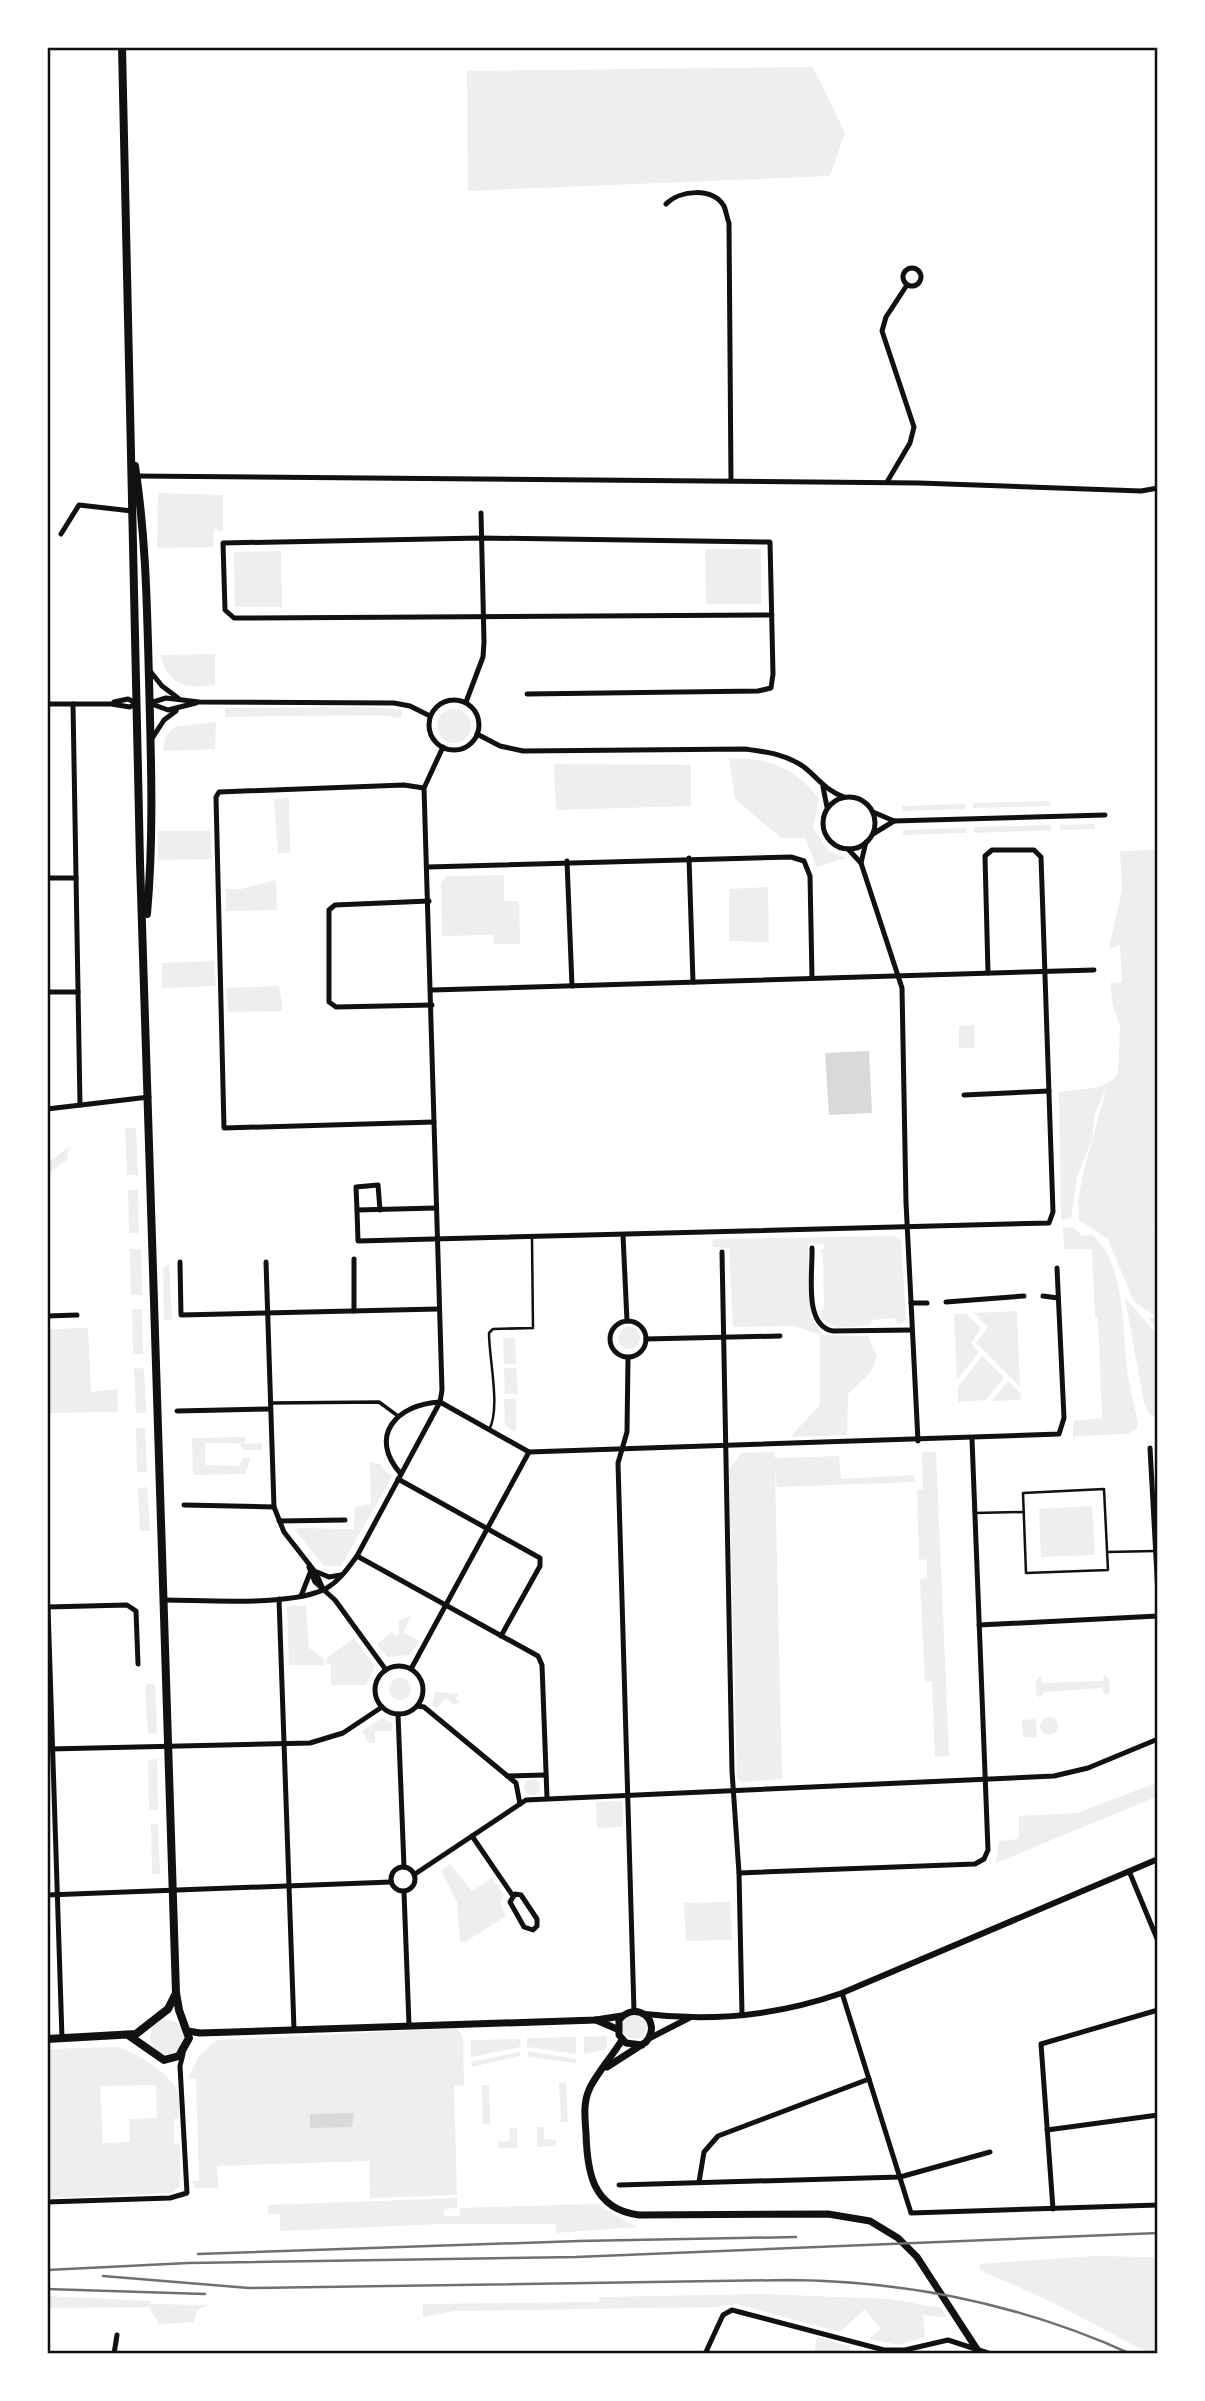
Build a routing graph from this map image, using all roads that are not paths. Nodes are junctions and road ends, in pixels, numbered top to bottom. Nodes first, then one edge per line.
1 (122, 47) edge
2 (666, 204) dead end
3 (907, 285) dead end
4 (134, 476) junction
5 (731, 481) junction
6 (887, 482) junction
7 (1158, 488) edge
8 (142, 510) junction
9 (131, 511) junction
10 (481, 513) dead end
11 (61, 534) dead end
12 (481, 538) junction
13 (482, 615) junction
14 (772, 615) junction
15 (149, 668) junction
16 (527, 694) dead end
17 (187, 701) junction
18 (199, 702) junction
19 (466, 702) junction
20 (136, 703) junction
21 (149, 703) junction
22 (47, 704) edge
23 (73, 704) junction
24 (182, 708) junction
25 (430, 716) junction
26 (477, 734) junction
27 (150, 744) junction
28 (443, 747) junction
29 (822, 785) junction
30 (424, 788) junction
31 (844, 797) junction
32 (827, 807) junction
33 (873, 812) junction
34 (1105, 815) dead end
35 (894, 821) junction
36 (872, 835) junction
37 (866, 842) junction
38 (848, 849) junction
39 (689, 859) junction
40 (567, 862) junction
41 (861, 863) junction
42 (428, 867) junction
43 (47, 878) edge
44 (76, 878) junction
45 (429, 901) junction
46 (145, 942) junction
47 (1094, 970) dead end
48 (1045, 971) junction
49 (988, 973) junction
50 (899, 976) junction
51 (812, 978) junction
52 (693, 982) junction
53 (572, 986) junction
54 (432, 990) junction
55 (47, 992) edge
56 (78, 992) junction
57 (432, 1005) junction
58 (1049, 1091) junction
59 (964, 1095) dead end
60 (149, 1097) junction
61 (80, 1105) junction
62 (47, 1109) edge
63 (434, 1122) junction
64 (436, 1208) junction
65 (357, 1210) junction
66 (380, 1210) junction
67 (907, 1227) junction
68 (623, 1236) junction
69 (532, 1238) junction
70 (437, 1240) junction
71 (812, 1248) dead end
72 (722, 1252) dead end
73 (354, 1259) dead end
74 (180, 1262) dead end
75 (266, 1262) dead end
76 (1058, 1268) dead end
77 (1024, 1296) dead end
78 (1043, 1296) dead end
79 (1058, 1298) junction
80 (946, 1302) dead end
81 (911, 1303) junction
82 (927, 1303) dead end
83 (438, 1309) junction
84 (354, 1311) junction
85 (267, 1314) junction
86 (77, 1315) dead end
87 (47, 1316) edge
88 (627, 1321) junction
89 (912, 1330) junction
90 (780, 1336) dead end
91 (723, 1337) junction
92 (646, 1339) junction
93 (628, 1358) junction
94 (440, 1402) junction
95 (270, 1406) junction
96 (177, 1411) dead end
97 (398, 1416) junction
98 (489, 1430) junction
99 (972, 1439) junction
100 (918, 1441) junction
101 (725, 1447) junction
102 (625, 1448) junction
103 (1150, 1448) dead end
104 (529, 1452) junction
105 (400, 1476) junction
106 (184, 1505) dead end
107 (274, 1507) junction
108 (1024, 1512) junction
109 (975, 1513) junction
110 (345, 1520) dead end
111 (279, 1521) junction
112 (488, 1528) junction
113 (1156, 1551) junction
114 (1107, 1552) junction
115 (357, 1556) junction
116 (311, 1569) junction
117 (344, 1574) junction
118 (323, 1589) junction
119 (1158, 1594) edge
120 (300, 1597) junction
121 (279, 1599) junction
122 (165, 1600) junction
123 (446, 1604) junction
124 (48, 1607) edge
125 (1158, 1616) edge
126 (979, 1625) junction
127 (501, 1636) junction
128 (138, 1664) dead end
129 (411, 1669) junction
130 (386, 1670) junction
131 (418, 1706) junction
132 (382, 1707) junction
133 (398, 1714) junction
134 (1158, 1739) edge
135 (284, 1745) junction
136 (170, 1748) junction
137 (49, 1749) edge
138 (545, 1775) junction
139 (507, 1776) junction
140 (985, 1781) junction
141 (734, 1790) junction
142 (629, 1794) junction
143 (547, 1798) junction
144 (520, 1804) junction
145 (472, 1836) junction
146 (1158, 1859) edge
147 (404, 1867) junction
148 (1129, 1871) junction
149 (739, 1873) junction
150 (415, 1874) junction
151 (391, 1882) junction
152 (288, 1886) junction
153 (175, 1888) junction
154 (404, 1892) junction
155 (47, 1895) edge
156 (57, 1895) junction
157 (513, 1896) junction
158 (1158, 1941) edge
159 (176, 1993) junction
160 (842, 1993) junction
161 (1158, 2010) edge
162 (634, 2011) junction
163 (645, 2014) junction
164 (742, 2014) junction
165 (159, 2015) junction
166 (622, 2016) junction
167 (691, 2016) junction
168 (596, 2020) junction
169 (147, 2025) junction
170 (409, 2025) junction
171 (187, 2028) junction
172 (294, 2029) junction
173 (617, 2029) junction
174 (200, 2033) junction
175 (128, 2035) junction
176 (62, 2038) junction
177 (650, 2038) junction
178 (47, 2039) edge
179 (622, 2040) junction
180 (642, 2045) junction
181 (146, 2047) junction
182 (186, 2048) junction
183 (164, 2060) junction
184 (606, 2067) junction
185 (180, 2071) junction
186 (869, 2079) junction
187 (1158, 2115) edge
188 (1047, 2130) junction
189 (990, 2152) dead end
190 (900, 2177) junction
191 (699, 2182) junction
192 (619, 2185) dead end
193 (47, 2203) edge
194 (1158, 2205) edge
195 (1053, 2209) junction
196 (117, 2335) dead end
197 (114, 2354) edge
198 (705, 2354) edge
199 (980, 2354) edge
200 (991, 2354) edge

1 - 4 main road
2 - 5 street
3 - 6 street
4 - 5 street
4 - 8 main road
4 - 9 main road
5 - 6 street
6 - 7 street
8 - 9 street
8 - 15 main road
9 - 11 street
9 - 20 main road
10 - 12 street
12 - 13 street
12 - 13 street
12 - 14 street
13 - 14 street
13 - 19 street
14 - 16 street
15 - 17 street
15 - 21 main road
17 - 18 street
17 - 21 street
18 - 24 street
18 - 25 street
19 - 25 street
19 - 26 street
20 - 21 main road
20 - 23 street
20 - 46 main road
21 - 24 street
21 - 27 main road
22 - 23 street
23 - 44 street
24 - 27 street
25 - 28 street
26 - 28 street
26 - 29 street
27 - 46 main road
28 - 30 street
29 - 31 street
29 - 32 street
30 - 42 street
30 - 63 street
31 - 32 street
31 - 33 street
32 - 38 street
33 - 35 street
33 - 36 street
34 - 35 street
35 - 36 street
36 - 37 street
37 - 38 street
37 - 41 street
38 - 41 street
39 - 40 street
39 - 51 street
39 - 52 street
40 - 42 street
40 - 53 street
41 - 50 street
42 - 45 street
43 - 44 street
44 - 56 street
45 - 54 street
45 - 57 street
46 - 60 main road
47 - 48 street
48 - 49 street
48 - 49 street
48 - 58 street
49 - 50 street
50 - 51 street
50 - 67 street
51 - 52 street
52 - 53 street
53 - 54 street
54 - 57 street
55 - 56 street
56 - 61 street
57 - 63 street
58 - 59 street
58 - 67 street
60 - 61 street
60 - 122 main road
61 - 62 street
63 - 64 street
64 - 66 street
64 - 70 street
65 - 66 street
65 - 66 street
65 - 70 street
67 - 68 street
67 - 81 street
68 - 69 street
68 - 88 street
69 - 70 street
69 - 98 lane
70 - 83 street
71 - 89 street
72 - 91 street
73 - 84 street
74 - 85 street
75 - 85 street
76 - 79 street
77 - 80 street
78 - 79 street
79 - 99 street
81 - 82 street
81 - 89 street
83 - 84 street
83 - 94 street
84 - 85 street
85 - 95 street
86 - 87 street
88 - 92 street
88 - 93 street
89 - 100 street
90 - 91 street
91 - 92 street
91 - 101 street
92 - 93 street
93 - 102 street
94 - 97 street
94 - 98 street
94 - 105 street
95 - 96 street
95 - 97 street
95 - 107 street
97 - 105 street
98 - 104 street
99 - 100 street
99 - 109 street
100 - 101 street
101 - 102 street
101 - 141 street
102 - 104 street
102 - 142 street
103 - 113 street
104 - 112 street
105 - 112 street
105 - 115 street
106 - 107 street
107 - 111 street
108 - 109 lane
108 - 114 lane
108 - 114 lane
109 - 126 street
110 - 111 street
111 - 116 street
112 - 123 street
112 - 127 street
113 - 114 lane
113 - 119 street
115 - 117 street
115 - 123 street
116 - 117 street
116 - 118 street
116 - 120 street
117 - 118 street
118 - 120 street
118 - 130 street
120 - 121 street
121 - 122 street
121 - 135 street
122 - 136 main road
123 - 127 street
123 - 129 street
124 - 128 street
124 - 137 street
125 - 126 street
126 - 140 street
127 - 138 street
129 - 130 street
129 - 131 street
130 - 132 street
131 - 133 street
131 - 139 street
132 - 133 street
132 - 135 street
133 - 147 street
134 - 140 street
135 - 136 street
135 - 152 street
136 - 137 street
136 - 153 main road
137 - 156 street
138 - 139 street
138 - 143 street
139 - 144 street
140 - 141 street
140 - 149 street
141 - 142 street
141 - 149 street
142 - 143 street
142 - 162 street
143 - 144 street
144 - 145 street
145 - 150 street
145 - 157 street
146 - 148 street
147 - 150 street
147 - 151 street
148 - 158 street
148 - 160 street
149 - 164 street
150 - 154 street
151 - 152 street
151 - 154 street
152 - 153 street
152 - 172 street
153 - 156 street
153 - 159 main road
154 - 170 street
155 - 156 street
156 - 176 street
157 - 157 street
159 - 165 main road
159 - 171 main road
160 - 164 street
160 - 186 street
161 - 188 street
162 - 163 main road
162 - 166 main road
163 - 167 street
163 - 177 main road
164 - 167 street
165 - 169 main road
165 - 171 main road
166 - 168 main road
166 - 173 main road
167 - 177 street
168 - 170 main road
168 - 173 main road
169 - 175 main road
169 - 181 main road
170 - 172 main road
171 - 174 main road
171 - 182 main road
172 - 174 main road
173 - 179 main road
174 - 182 main road
175 - 176 main road
175 - 181 main road
176 - 178 main road
177 - 180 main road
179 - 180 main road
179 - 184 main road
180 - 184 main road
181 - 183 main road
182 - 183 main road
182 - 185 street
183 - 185 street
184 - 199 main road
185 - 193 street
186 - 190 street
186 - 191 street
187 - 188 street
188 - 195 street
189 - 190 street
190 - 191 street
190 - 195 street
191 - 192 street
194 - 195 street
196 - 197 street
198 - 200 street

